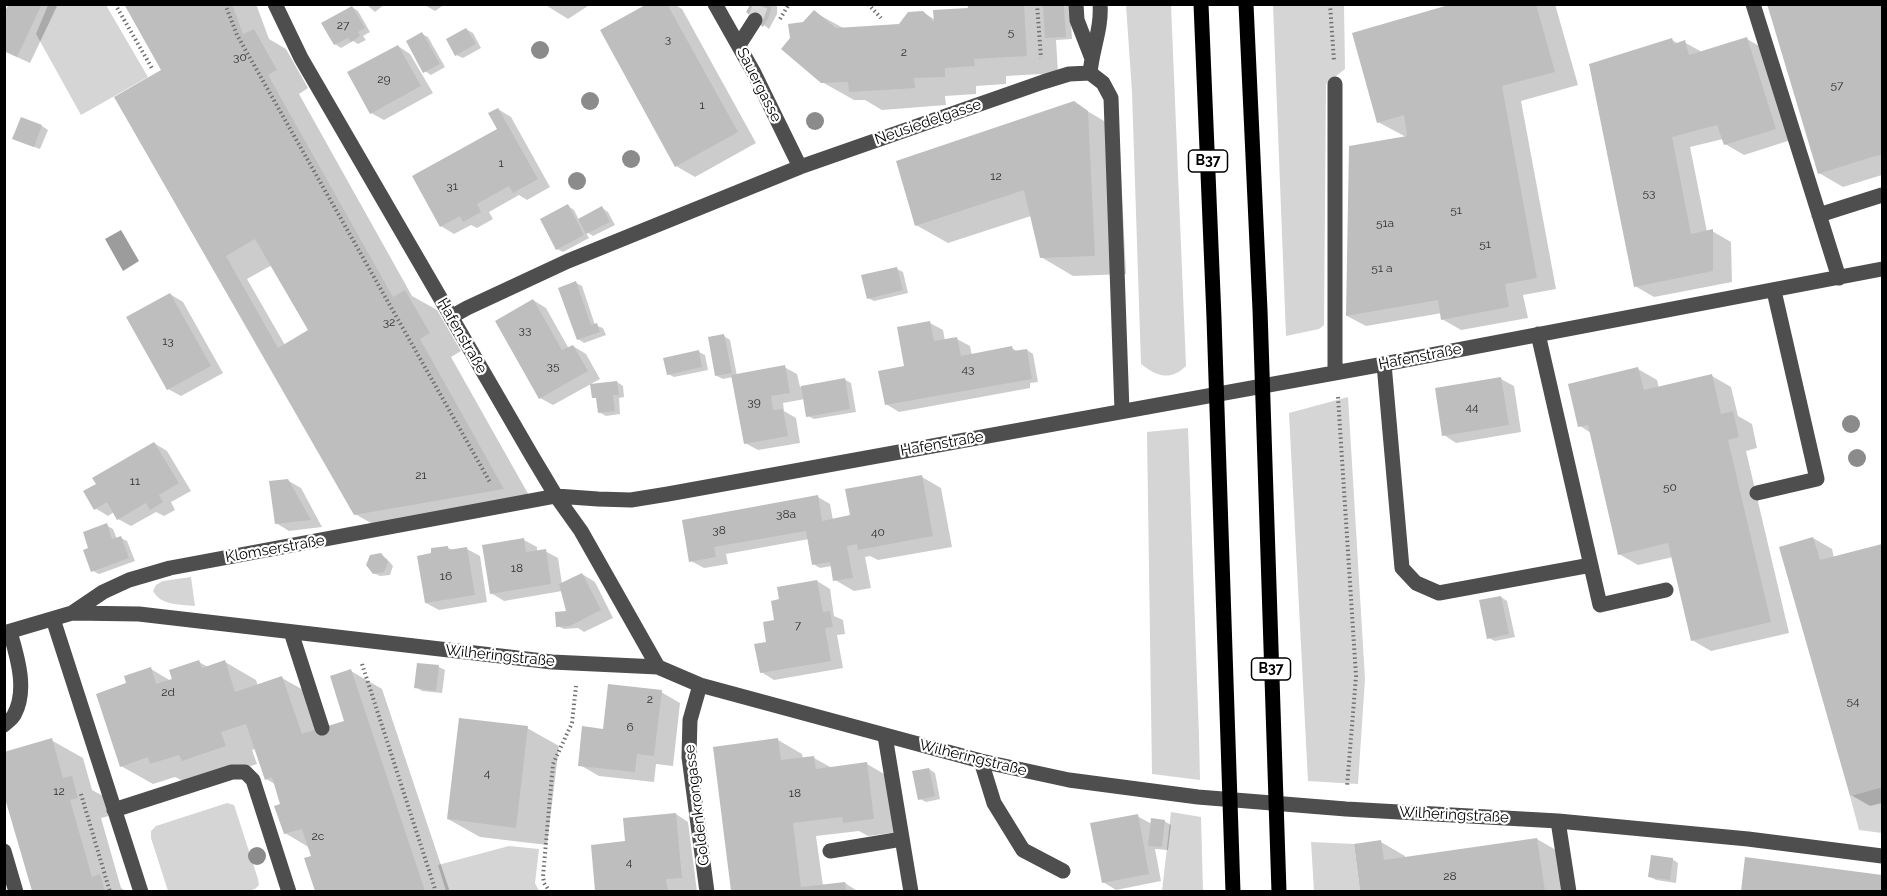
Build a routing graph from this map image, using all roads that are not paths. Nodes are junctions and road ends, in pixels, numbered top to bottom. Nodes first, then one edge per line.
1 (275, 4) edge
2 (716, 4) edge
3 (1076, 4) edge
4 (1101, 4) edge
5 (1201, 4) edge
6 (1246, 4) edge
7 (1753, 4) edge
8 (755, 20) tunnel mouth
9 (739, 45) junction
10 (1091, 56) junction
11 (1090, 73) junction
12 (1335, 84) road end
13 (800, 167) junction
14 (1882, 195) edge
15 (1819, 216) junction
16 (1882, 269) edge
17 (1839, 278) junction
18 (1774, 291) junction
19 (451, 317) junction
20 (1538, 334) junction
21 (1384, 364) junction
22 (1335, 372) junction
23 (1122, 411) junction
24 (1756, 493) dead end
25 (556, 496) junction
26 (1591, 565) junction
27 (1666, 590) dead end
28 (72, 613) junction
29 (53, 619) junction
30 (291, 632) junction
31 (7, 633) edge
32 (658, 667) junction
33 (700, 685) junction
34 (4, 725) edge
35 (322, 728) dead end
36 (885, 736) junction
37 (981, 761) junction
38 (114, 810) junction
39 (1558, 821) junction
40 (902, 839) junction
41 (4, 851) edge
42 (830, 851) dead end
43 (1882, 856) edge
44 (1063, 871) dead end
45 (16, 891) edge
46 (141, 891) edge
47 (289, 891) edge
48 (707, 891) edge
49 (911, 891) edge
50 (1233, 891) edge
51 (1279, 891) edge
52 (1569, 891) edge

1 - 19 street, Hafenstraße
2 - 9 street, Sauergasse
3 - 10 street
4 - 10 street
5 - 50 main road, B37
6 - 51 main road, B37
7 - 15 street
8 - 9 street
9 - 13 street, Sauergasse
10 - 11 street
11 - 13 street, Neusiedelgasse
11 - 23 street
12 - 22 street
13 - 19 street, Neusiedelgasse
14 - 15 street
15 - 17 street
16 - 17 street, Hafenstraße
17 - 18 street, Hafenstraße
18 - 20 street, Hafenstraße
18 - 24 street
19 - 25 street, Hafenstraße
20 - 21 street, Hafenstraße
20 - 26 street
21 - 22 street, Hafenstraße
21 - 26 street
22 - 23 street, Hafenstraße
23 - 25 street, Hafenstraße
25 - 28 street, Klomserstraße
25 - 32 street
26 - 27 street
28 - 29 street, Klomserstraße
28 - 30 street, Wilheringstraße
29 - 31 street, Klomserstraße
29 - 38 street
30 - 32 street, Wilheringstraße
30 - 35 street
31 - 34 street
32 - 33 street, Wilheringstraße
33 - 36 street, Wilheringstraße
33 - 48 street, Goldenkrongasse
36 - 37 street, Wilheringstraße
36 - 40 street
37 - 39 street, Wilheringstraße
37 - 44 street
38 - 46 street
38 - 47 street
39 - 43 street, Wilheringstraße
39 - 52 street
40 - 42 street
40 - 49 street
41 - 45 street

